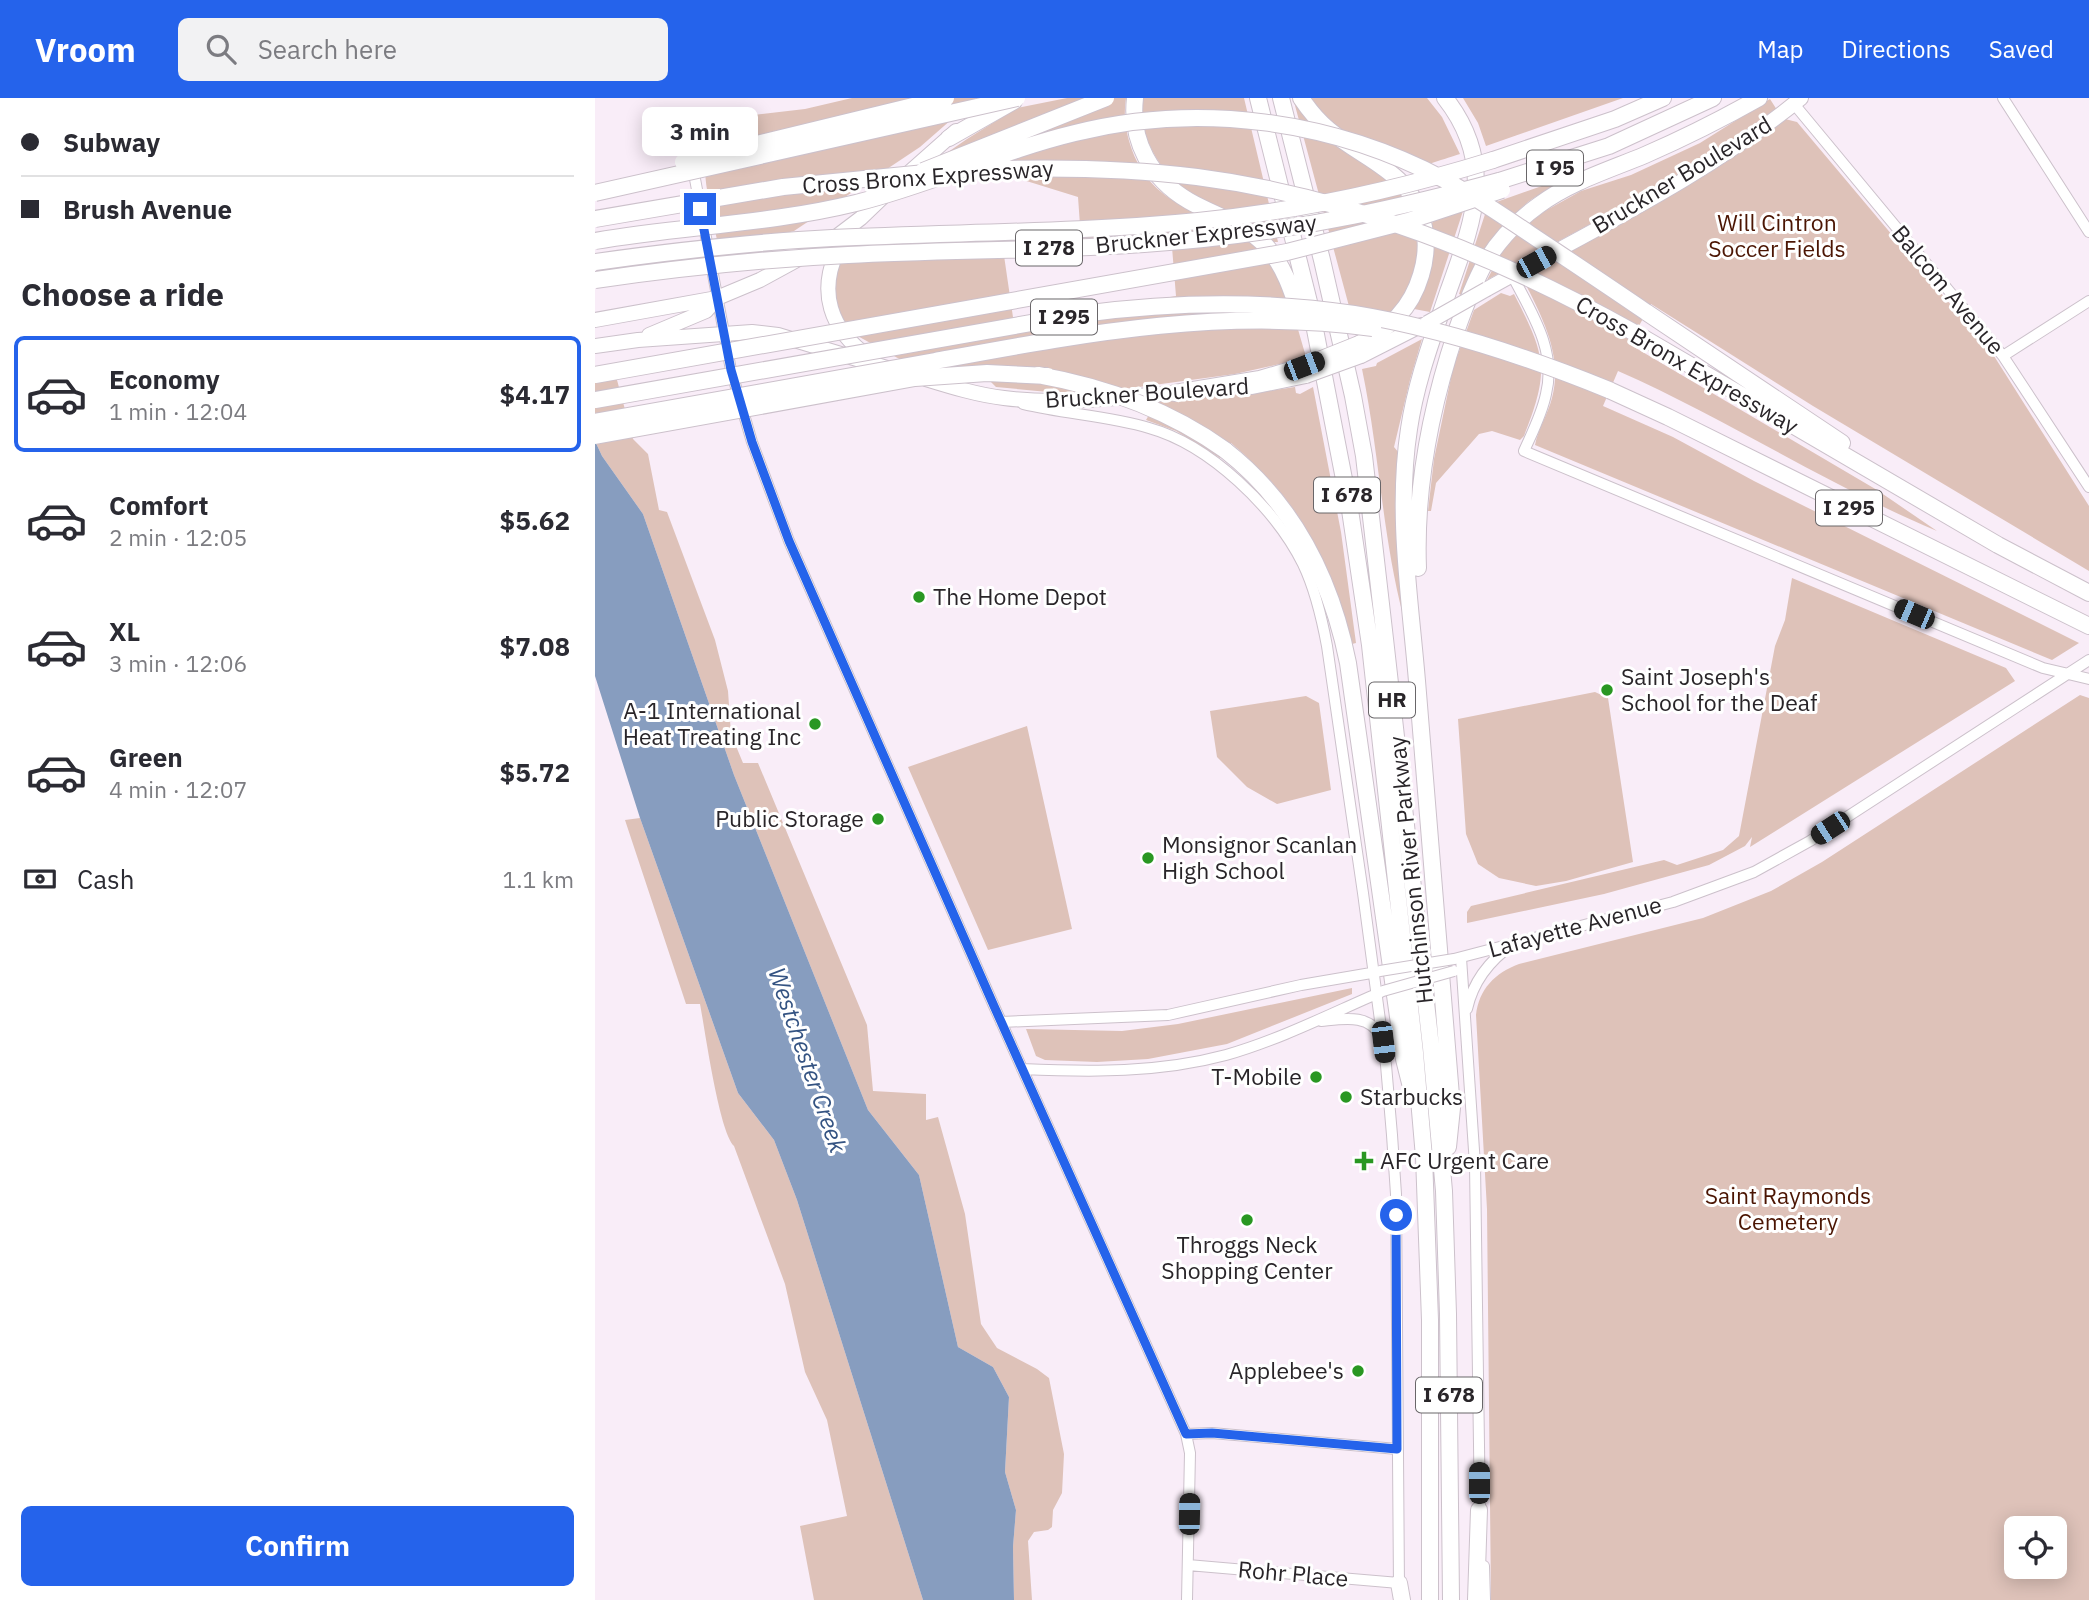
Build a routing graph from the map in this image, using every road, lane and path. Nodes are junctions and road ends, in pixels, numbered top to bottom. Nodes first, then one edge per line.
1 (946, 98) edge
2 (989, 98) edge
3 (999, 98) edge
4 (1018, 98) edge
5 (1106, 98) edge
6 (1135, 98) edge
7 (1258, 98) edge
8 (1281, 98) edge
9 (1301, 98) edge
10 (1445, 98) edge
11 (1663, 98) edge
12 (1713, 98) edge
13 (1759, 98) edge
14 (2003, 98) edge
15 (1797, 101) edge
16 (949, 138) junction
17 (695, 143) dead end
18 (595, 184) edge
19 (1500, 185) junction
20 (595, 192) edge
21 (767, 218) junction
22 (861, 218) junction
23 (595, 219) edge
24 (2089, 232) edge
25 (595, 242) edge
26 (595, 262) edge
27 (1512, 275) junction
28 (595, 280) edge
29 (717, 298) junction
30 (2089, 300) edge
31 (597, 320) edge
32 (723, 334) junction
33 (638, 340) junction
34 (599, 345) edge
35 (1360, 350) junction
36 (2003, 356) junction
37 (1532, 362) junction
38 (895, 370) junction
39 (595, 375) edge
40 (851, 376) junction
41 (1048, 376) junction
42 (1175, 393) joint
43 (981, 395) junction
44 (595, 400) edge
45 (1330, 408) junction
46 (595, 422) edge
47 (595, 436) edge
48 (2089, 487) edge
49 (1981, 536) junction
50 (2089, 593) edge
51 (2089, 626) edge
52 (2089, 660) edge
53 (2068, 674) junction
54 (2089, 679) edge
55 (1422, 755) junction
56 (1520, 940) junction
57 (1458, 965) junction
58 (1377, 972) junction
59 (1380, 993) junction
60 (1001, 1021) junction
61 (1311, 1022) junction
62 (1465, 1026) junction
63 (1383, 1042) junction
64 (1023, 1069) junction
65 (1423, 1136) junction
66 (1444, 1191) junction
67 (1186, 1434) junction
68 (1397, 1449) junction
69 (1479, 1510) junction
70 (1188, 1565) junction
71 (1399, 1583) junction
72 (1187, 1600) edge
73 (1400, 1600) edge
74 (1430, 1600) edge
75 (1451, 1600) edge
76 (1476, 1600) edge
77 (1485, 1600) edge

1 - 18 highway, bridge
2 - 16 highway
3 - 16 main road
4 - 16 highway
4 - 20 highway, bridge
5 - 21 highway, bridge
6 - 45 highway
7 - 45 highway
8 - 66 highway, Hutchinson River Parkway / HR
9 - 35 highway
10 - 55 highway
11 - 26 highway, Bruckner Expressway / I 278, bridge
12 - 19 highway, I 95
13 - 55 highway
14 - 24 street
15 - 27 main road, Bruckner Boulevard
15 - 36 street, Balcom Avenue
16 - 22 main road
17 - 29 street
19 - 28 highway, Bruckner Expressway / I 278, bridge
19 - 39 highway, I 95, bridge
21 - 25 highway, bridge
21 - 49 highway, bridge
22 - 29 main road
22 - 38 main road
23 - 49 highway, Cross Bronx Expressway / I 295, bridge
27 - 35 main road, Bruckner Boulevard, bridge
27 - 53 street
29 - 31 main road
29 - 32 street
29 - 33 main road
30 - 36 street
32 - 33 main road, Bruckner Boulevard
32 - 38 main road, Bruckner Boulevard
32 - 60 street
33 - 34 main road, Bruckner Boulevard
35 - 42 highway, bridge
36 - 48 street, Balcom Avenue
37 - 40 highway, bridge
37 - 44 highway, Cross Bronx Expressway / I 295, bridge
37 - 51 highway, Cross Bronx Expressway / I 295, bridge
38 - 43 main road, Bruckner Boulevard
40 - 41 highway, bridge
40 - 46 highway, bridge
41 - 47 highway, bridge
41 - 65 highway, bridge
42 - 43 main road, Bruckner Boulevard
43 - 58 street
45 - 65 highway, I 678
49 - 50 highway, Cross Bronx Expressway / I 295
52 - 53 street, Lafayette Avenue
53 - 54 street
53 - 56 street, Lafayette Avenue
55 - 66 highway
56 - 57 street, Lafayette Avenue
56 - 62 street
57 - 58 street, Lafayette Avenue, bridge
57 - 59 street, Lafayette Avenue, bridge
57 - 62 street
58 - 59 street
58 - 60 street, Lafayette Avenue
59 - 61 street, Lafayette Avenue
59 - 63 street
60 - 64 street
61 - 63 street
61 - 64 street, Lafayette Avenue
62 - 69 street
63 - 68 street
64 - 67 street
65 - 74 highway, I 678
66 - 75 highway, I 678
67 - 68 street
67 - 70 street
68 - 71 street
69 - 76 highway
69 - 77 street
70 - 71 street, Rohr Place
70 - 72 street
71 - 73 highway

